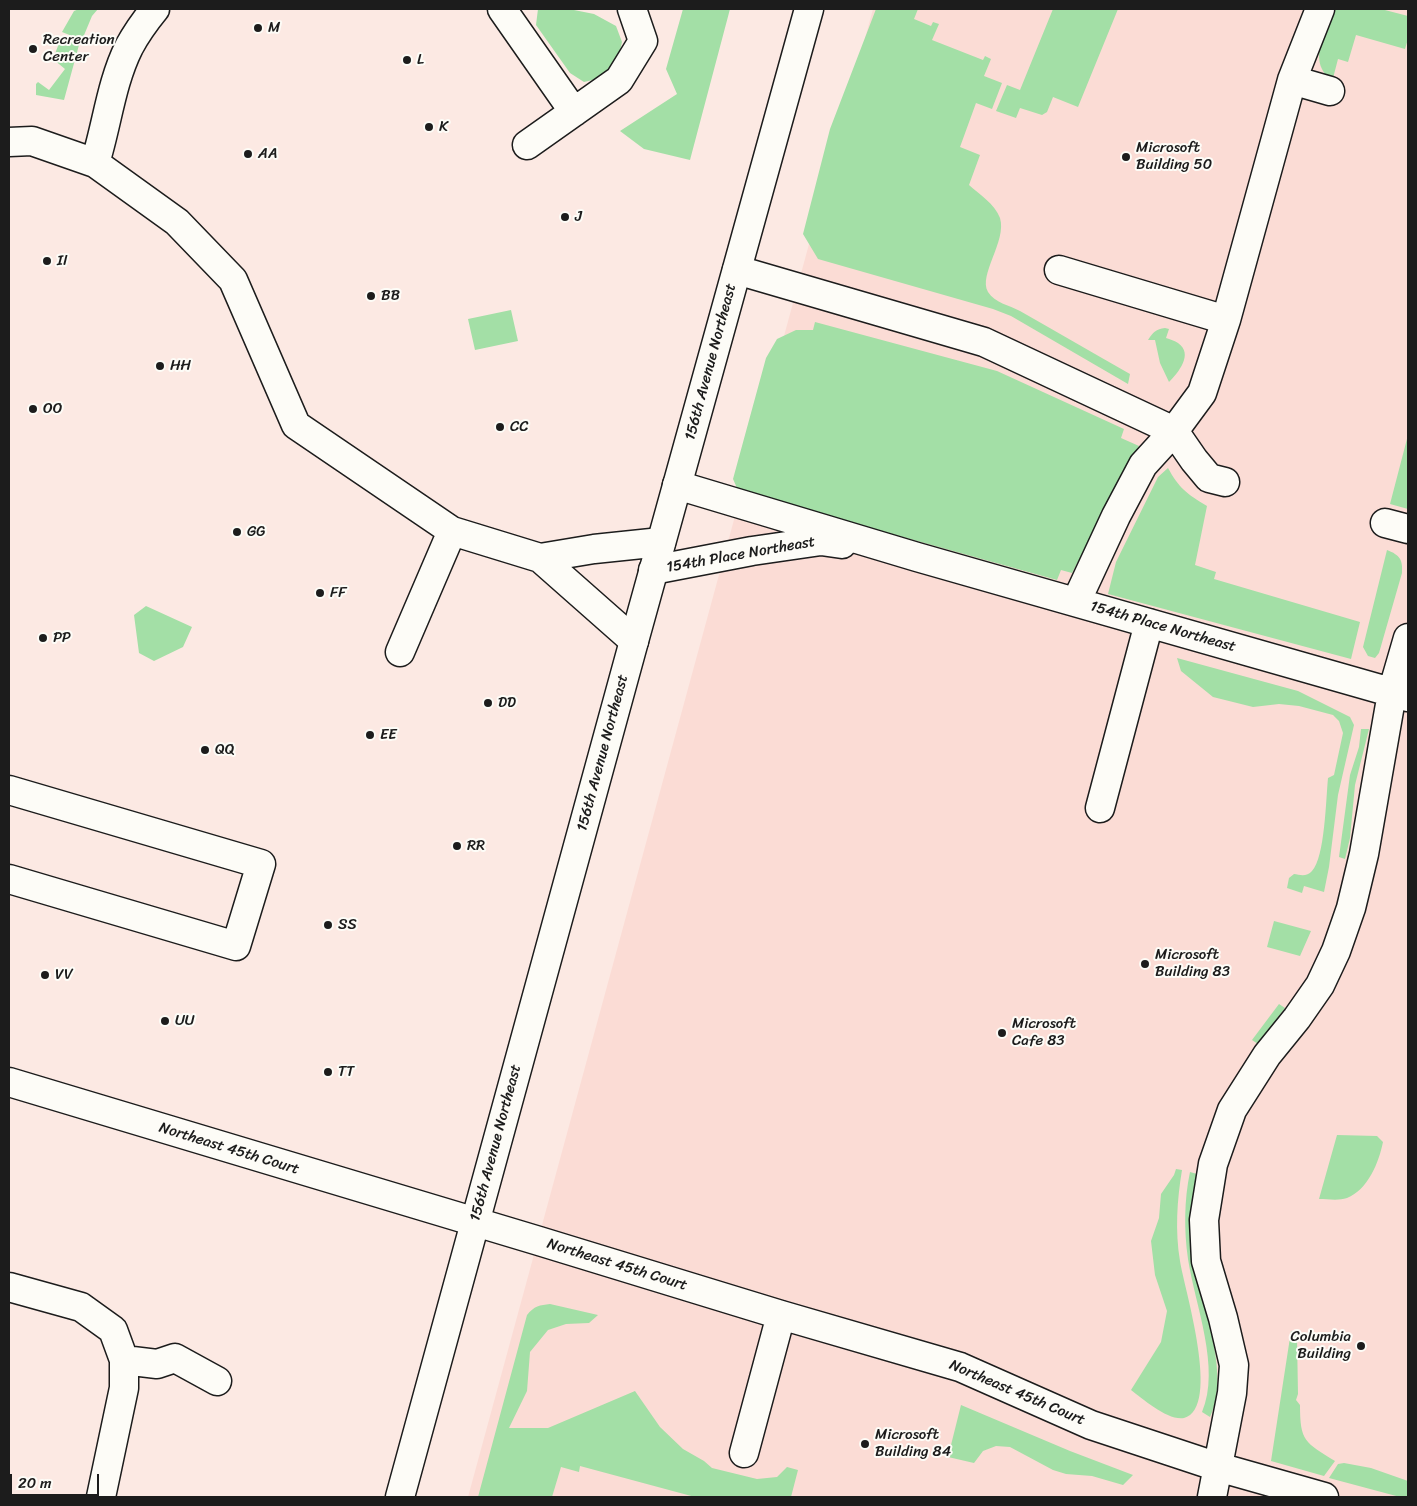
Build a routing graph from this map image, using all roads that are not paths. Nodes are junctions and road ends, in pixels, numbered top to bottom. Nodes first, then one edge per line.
1 (155, 9) edge
2 (502, 9) edge
3 (632, 9) edge
4 (809, 9) edge
5 (1320, 9) edge
6 (1292, 80) junction
7 (1330, 91) dead end
8 (574, 112) junction
9 (9, 142) edge
10 (527, 145) dead end
11 (95, 163) junction
12 (736, 270) junction
13 (1059, 270) dead end
14 (1226, 320) junction
15 (1174, 431) junction
16 (1225, 482) dead end
17 (677, 485) junction
18 (452, 531) junction
19 (661, 542) junction
20 (917, 557) junction
21 (540, 558) junction
22 (653, 570) junction
23 (1076, 602) junction
24 (1149, 623) junction
25 (1408, 638) edge
26 (634, 641) junction
27 (400, 652) dead end
28 (1400, 695) edge
29 (9, 790) edge
30 (1100, 808) dead end
31 (9, 879) edge
32 (9, 1082) edge
33 (474, 1222) junction
34 (9, 1287) edge
35 (781, 1315) junction
36 (124, 1360) junction
37 (217, 1380) dead end
38 (744, 1453) dead end
39 (1218, 1467) junction
40 (101, 1497) edge
41 (400, 1497) edge
42 (1212, 1497) edge
43 (1324, 1497) edge

1 - 11 street
2 - 8 street
3 - 8 street
4 - 12 street, 156th Avenue Northeast
5 - 6 street
6 - 7 street
6 - 14 street
8 - 10 street
9 - 11 street
11 - 18 street
12 - 15 street
12 - 17 street, 156th Avenue Northeast
13 - 14 street
14 - 15 street
15 - 16 street
15 - 23 street
17 - 19 street, 156th Avenue Northeast
17 - 20 street, 154th Place Northeast
18 - 21 street
18 - 27 street
19 - 21 street
19 - 22 street, 156th Avenue Northeast
20 - 22 street, 154th Place Northeast
20 - 23 street, 154th Place Northeast
21 - 26 street
22 - 26 street, 156th Avenue Northeast
23 - 24 street, 154th Place Northeast
24 - 28 street, 154th Place Northeast
24 - 30 street
25 - 28 street
26 - 33 street, 156th Avenue Northeast
28 - 39 street
29 - 31 street
32 - 33 street, Northeast 45th Court
33 - 35 street, Northeast 45th Court
33 - 41 street, 156th Avenue Northeast
34 - 36 street
35 - 38 street
35 - 39 street, Northeast 45th Court
36 - 37 street
36 - 40 street
39 - 42 street
39 - 43 street

